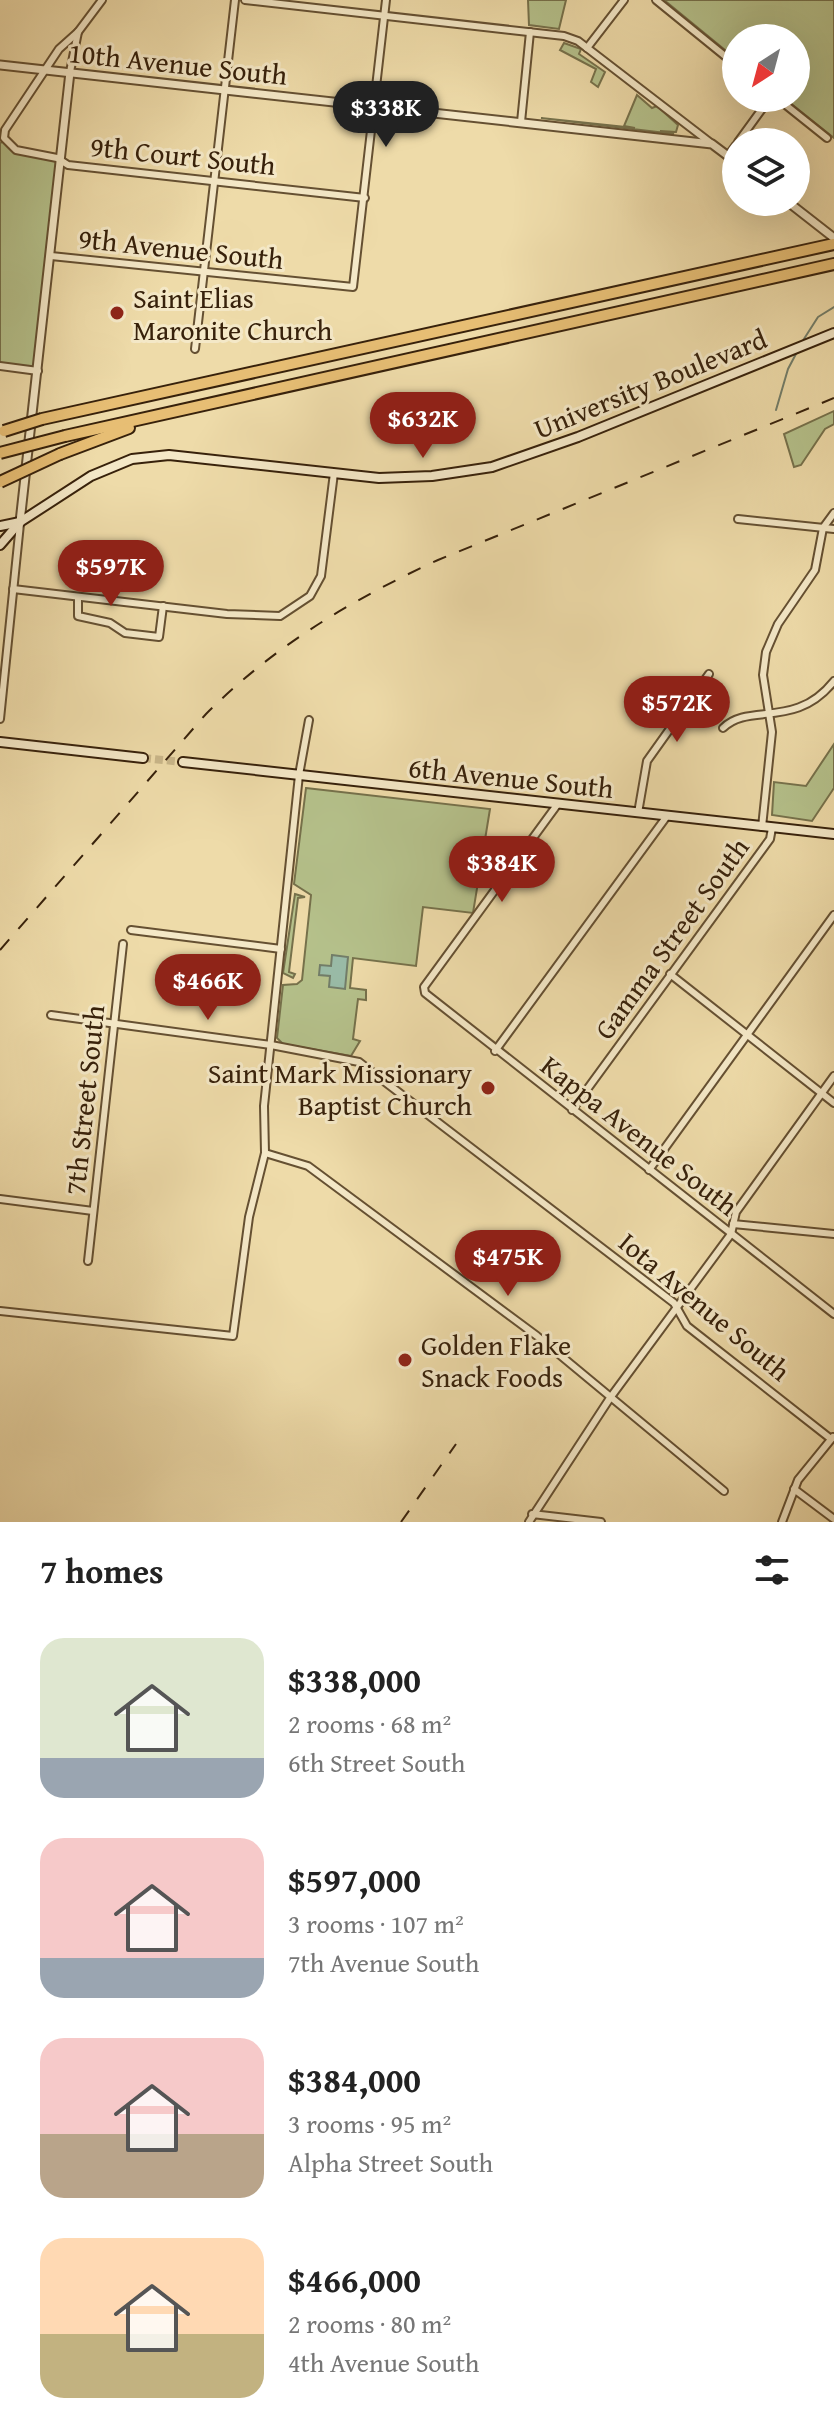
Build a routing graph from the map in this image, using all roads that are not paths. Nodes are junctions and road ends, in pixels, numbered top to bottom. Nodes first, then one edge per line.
1 (102, 0) edge
2 (235, 0) edge
3 (245, 0) edge
4 (386, 0) edge
5 (624, 0) edge
6 (656, 0) edge
7 (385, 15) junction
8 (78, 32) junction
9 (530, 32) junction
10 (587, 48) junction
11 (722, 54) edge
12 (0, 65) edge
13 (45, 71) junction
14 (70, 72) junction
15 (224, 90) junction
16 (375, 106) junction
17 (794, 112) edge
18 (521, 122) junction
19 (827, 138) dead end
20 (712, 144) junction
21 (722, 152) edge
22 (62, 160) junction
23 (213, 181) junction
24 (365, 198) junction
25 (806, 216) edge
26 (834, 238) edge
27 (834, 244) edge
28 (51, 256) junction
29 (834, 264) edge
30 (203, 273) junction
31 (834, 333) edge
32 (195, 349) dead end
33 (0, 366) edge
34 (38, 371) junction
35 (183, 410) junction
36 (2, 429) edge
37 (0, 453) edge
38 (334, 473) junction
39 (0, 482) edge
40 (834, 513) edge
41 (738, 519) dead end
42 (20, 522) junction
43 (0, 526) edge
44 (823, 528) junction
45 (834, 529) edge
46 (0, 545) edge
47 (13, 589) junction
48 (78, 597) junction
49 (163, 606) junction
50 (709, 674) dead end
51 (834, 681) edge
52 (770, 715) junction
53 (0, 719) edge
54 (309, 720) dead end
55 (723, 728) dead end
56 (0, 742) edge
57 (143, 758) tunnel mouth
58 (183, 762) tunnel mouth
59 (299, 775) junction
60 (557, 805) junction
61 (638, 813) junction
62 (667, 816) junction
63 (767, 827) junction
64 (833, 833) edge
65 (834, 915) edge
66 (131, 930) dead end
67 (123, 944) dead end
68 (281, 949) junction
69 (670, 974) junction
70 (51, 1015) dead end
71 (114, 1025) junction
72 (748, 1034) junction
73 (271, 1045) junction
74 (495, 1051) junction
75 (834, 1076) edge
76 (822, 1092) junction
77 (834, 1103) edge
78 (572, 1110) junction
79 (265, 1153) junction
80 (649, 1170) junction
81 (0, 1199) edge
82 (93, 1211) junction
83 (733, 1224) junction
84 (731, 1234) junction
85 (834, 1234) edge
86 (88, 1261) dead end
87 (677, 1309) junction
88 (0, 1311) edge
89 (834, 1314) edge
90 (610, 1398) junction
91 (833, 1438) edge
92 (794, 1489) junction
93 (724, 1491) dead end
94 (532, 1514) junction
95 (834, 1519) edge
96 (529, 1522) edge
97 (601, 1522) edge
98 (782, 1522) edge

1 - 8 street
2 - 15 street
3 - 7 street
4 - 7 street
5 - 10 street
6 - 11 street
7 - 9 street
7 - 16 street
8 - 13 street
8 - 14 street
9 - 10 street
9 - 18 street
10 - 20 street
12 - 13 street, 10th Avenue South
13 - 14 street, 10th Avenue South
13 - 22 street, 9th Court South
14 - 15 street, 10th Avenue South
14 - 22 street
15 - 16 street, 10th Avenue South
15 - 23 street
16 - 18 street, 10th Avenue South
16 - 24 street
17 - 19 street
18 - 20 street, 10th Avenue South
20 - 21 street
22 - 23 street, 9th Court South
22 - 28 street
23 - 24 street, 9th Court South
23 - 30 street
24 - 30 street, 9th Avenue South
25 - 26 street
27 - 36 highway, bridge
28 - 30 street, 9th Avenue South
28 - 34 street
29 - 35 highway
30 - 32 street
31 - 38 main road, University Boulevard
33 - 34 street
34 - 42 street
35 - 37 highway, bridge
35 - 39 highway, bridge
38 - 42 main road, University Boulevard
38 - 49 street
40 - 44 street
41 - 44 street
42 - 43 main road, University Boulevard
42 - 46 main road, University Boulevard
42 - 47 street
44 - 45 street
44 - 52 street
47 - 48 street
47 - 53 street
48 - 49 street
48 - 49 street
50 - 61 street
51 - 52 street
52 - 55 street
52 - 63 street
54 - 59 street
56 - 57 main road
58 - 59 main road, 6th Avenue South
59 - 60 main road, 6th Avenue South
59 - 68 street
60 - 61 main road, 6th Avenue South
60 - 74 street, Kappa Avenue South
61 - 62 main road, 6th Avenue South
62 - 63 main road, 6th Avenue South
62 - 74 street
63 - 64 main road, 6th Avenue South
63 - 69 street, Gamma Street South
65 - 72 street
66 - 68 street
67 - 71 street, 7th Street South
68 - 73 street
69 - 72 street
69 - 78 street, Gamma Street South
70 - 71 street
71 - 73 street
71 - 82 street, 7th Street South
72 - 76 street
72 - 80 street
73 - 79 street
73 - 87 street, Iota Avenue South
74 - 78 street, Kappa Avenue South
75 - 76 street
76 - 77 street
76 - 83 street
78 - 80 street, Kappa Avenue South
79 - 88 street
79 - 90 street
80 - 84 street, Kappa Avenue South
81 - 82 street
82 - 86 street, 7th Street South
83 - 84 street
83 - 85 street
84 - 87 street
84 - 89 street, Kappa Avenue South
87 - 90 street
87 - 91 street, Iota Avenue South
90 - 93 street
90 - 94 street
91 - 92 street
92 - 95 street
92 - 98 street
94 - 96 street
94 - 97 street

